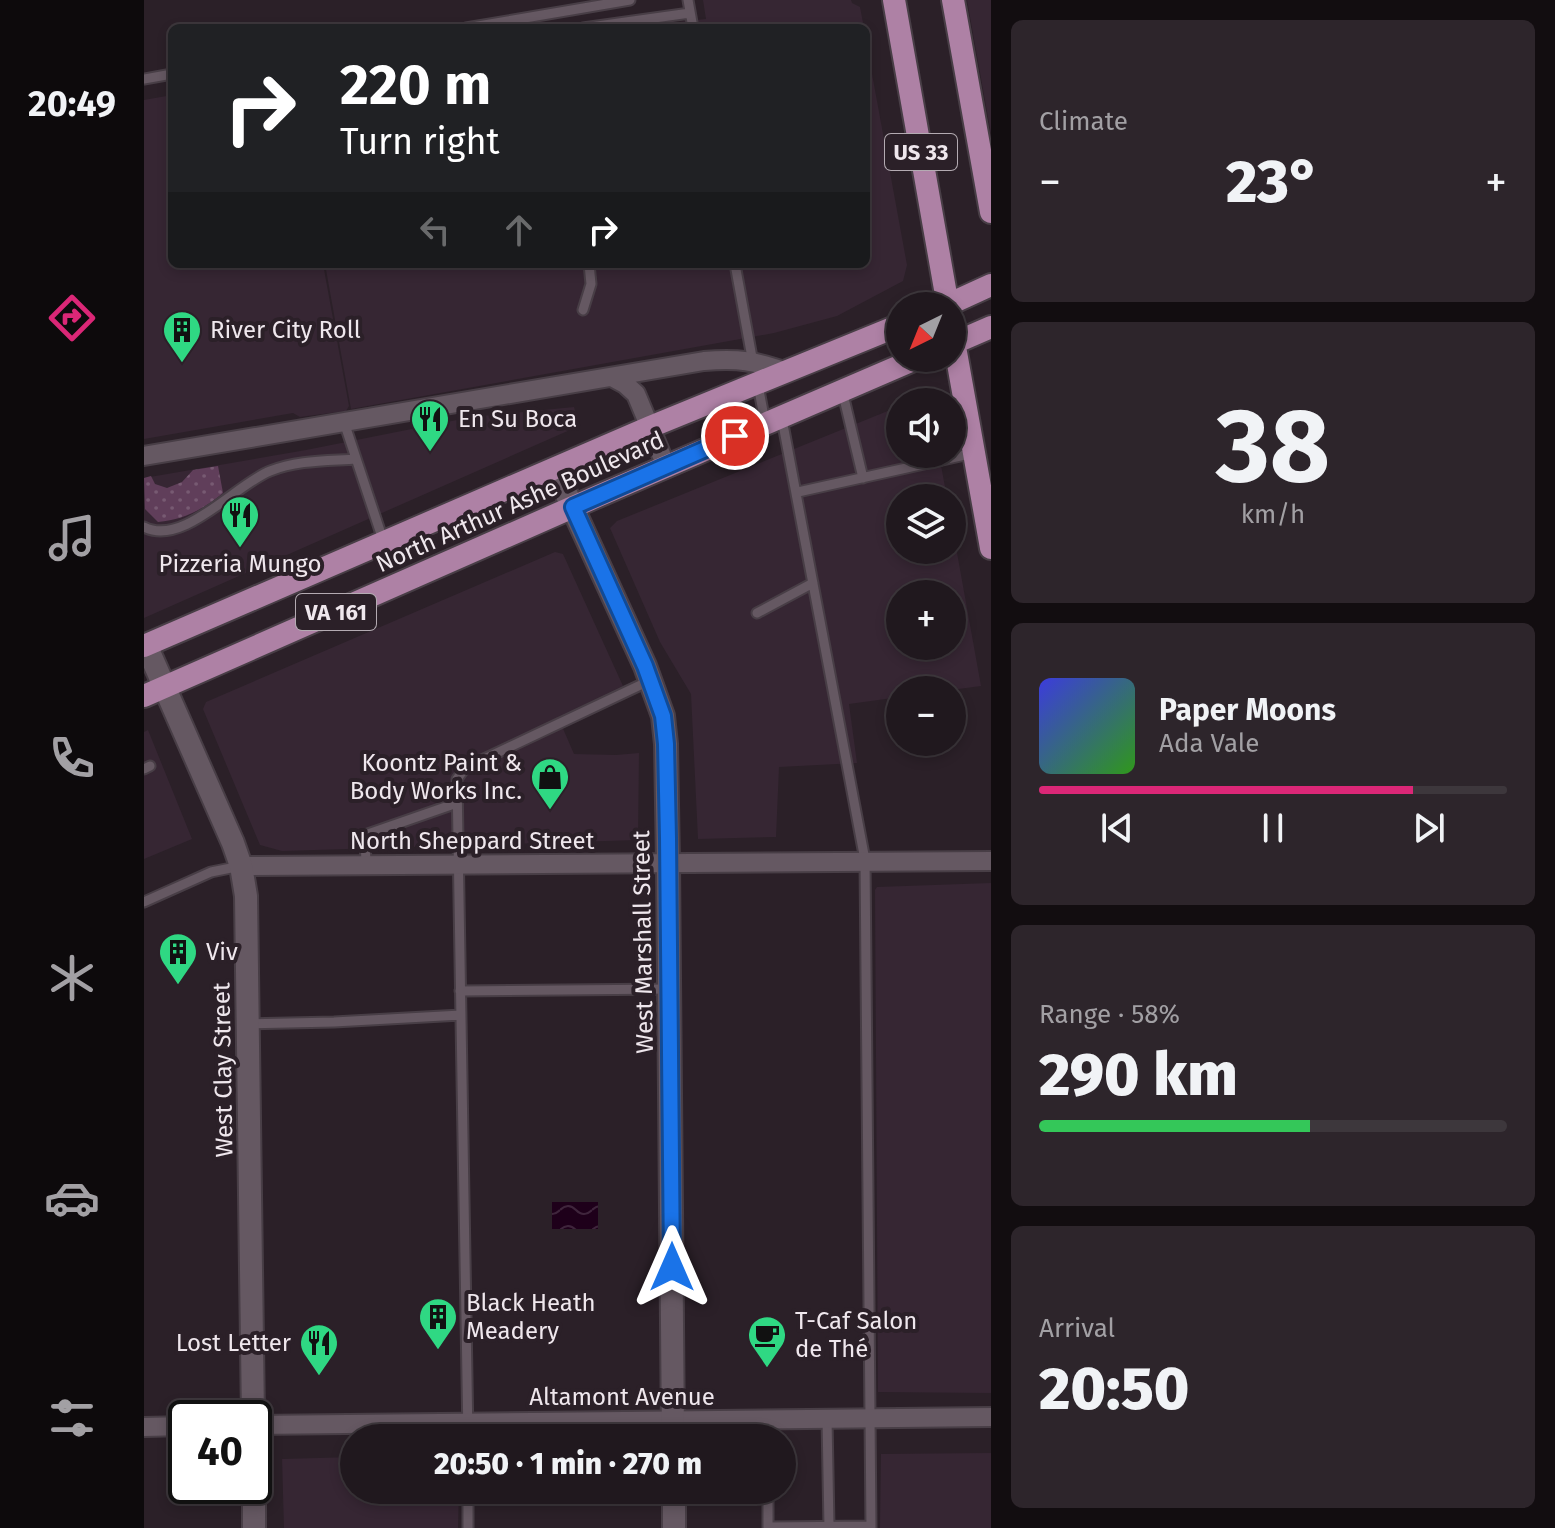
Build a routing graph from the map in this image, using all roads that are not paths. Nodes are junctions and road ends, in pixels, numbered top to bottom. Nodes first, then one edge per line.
1 (630, 0) edge
2 (688, 0) edge
3 (894, 0) edge
4 (953, 0) edge
5 (690, 13) junction
6 (489, 24) edge
7 (612, 24) edge
8 (692, 24) edge
9 (168, 75) edge
10 (144, 79) edge
11 (991, 212) edge
12 (589, 268) edge
13 (736, 268) edge
14 (991, 285) edge
15 (945, 292) edge
16 (966, 297) edge
17 (583, 310) dead end
18 (991, 327) edge
19 (886, 331) edge
20 (966, 335) edge
21 (752, 361) junction
22 (886, 371) edge
23 (787, 372) junction
24 (959, 372) edge
25 (612, 377) junction
26 (757, 384) junction
27 (842, 390) junction
28 (774, 420) junction
29 (344, 422) junction
30 (650, 427) junction
31 (974, 453) junction
32 (144, 456) edge
33 (356, 459) junction
34 (666, 466) junction
35 (555, 469) junction
36 (863, 478) junction
37 (798, 492) junction
38 (573, 507) junction
39 (144, 527) edge
40 (384, 543) junction
41 (991, 548) edge
42 (813, 583) junction
43 (757, 613) dead end
44 (145, 643) edge
45 (651, 680) junction
46 (154, 691) edge
47 (457, 803) junction
48 (865, 860) junction
49 (991, 861) edge
50 (668, 863) junction
51 (458, 865) junction
52 (241, 866) junction
53 (366, 866) junction
54 (144, 902) edge
55 (669, 989) junction
56 (460, 991) junction
57 (461, 1015) junction
58 (248, 1024) junction
59 (253, 1400) edge
60 (991, 1417) edge
61 (870, 1418) junction
62 (827, 1419) junction
63 (468, 1424) edge
64 (498, 1424) edge
65 (566, 1424) edge
66 (673, 1424) edge
67 (796, 1424) edge
68 (272, 1425) edge
69 (168, 1426) edge
70 (144, 1427) edge
71 (340, 1427) edge
72 (254, 1504) edge
73 (468, 1504) edge
74 (674, 1504) edge
75 (768, 1504) edge
76 (829, 1527) edge
77 (871, 1527) edge
78 (254, 1528) edge
79 (468, 1528) edge
80 (674, 1528) edge

1 - 6 lane
2 - 5 lane
3 - 15 main road, US 33
4 - 11 main road, US 33
5 - 7 lane
5 - 8 lane
9 - 10 lane
12 - 17 lane
13 - 21 lane
14 - 16 main road
18 - 20 main road
19 - 23 main road, North Arthur Ashe Boulevard / VA 161
21 - 23 street
21 - 25 street
21 - 26 lane
22 - 27 main road, North Arthur Ashe Boulevard / VA 161
23 - 26 main road, North Arthur Ashe Boulevard / VA 161
24 - 31 main road
25 - 29 street
25 - 30 street
26 - 28 lane
26 - 30 main road, North Arthur Ashe Boulevard / VA 161
27 - 28 main road, North Arthur Ashe Boulevard / VA 161
27 - 36 lane
28 - 34 main road, North Arthur Ashe Boulevard / VA 161
28 - 37 lane
29 - 32 street
29 - 33 lane
30 - 34 street
30 - 35 main road, North Arthur Ashe Boulevard / VA 161
31 - 36 lane
31 - 41 main road
33 - 39 lane
33 - 40 lane
34 - 38 main road, North Arthur Ashe Boulevard / VA 161
35 - 38 street, West Marshall Street
35 - 40 main road, North Arthur Ashe Boulevard / VA 161
36 - 37 lane
37 - 42 lane
38 - 45 street, West Marshall Street
38 - 46 main road, North Arthur Ashe Boulevard / VA 161
40 - 44 main road, North Arthur Ashe Boulevard / VA 161
42 - 43 lane
42 - 48 lane
44 - 46 street, West Clay Street
45 - 47 lane
45 - 50 street, West Marshall Street
46 - 52 street, West Clay Street
47 - 51 lane
47 - 53 lane
48 - 49 street, North Sheppard Street
48 - 50 street, North Sheppard Street
48 - 61 lane
50 - 51 street, North Sheppard Street
50 - 55 street, West Marshall Street
51 - 53 street, North Sheppard Street
51 - 56 lane
52 - 53 street, North Sheppard Street
52 - 54 lane
52 - 58 street, West Clay Street
55 - 56 lane
55 - 66 street, West Marshall Street
56 - 57 lane
57 - 58 lane
57 - 63 lane
58 - 59 street, West Clay Street
60 - 61 street, Altamont Avenue
61 - 62 street, Altamont Avenue
61 - 77 lane
62 - 67 street, Altamont Avenue
62 - 76 lane
64 - 65 street, Altamont Avenue
68 - 71 street, Altamont Avenue
69 - 70 street
72 - 78 street
73 - 79 lane
74 - 80 street
75 - 76 lane
76 - 77 lane

